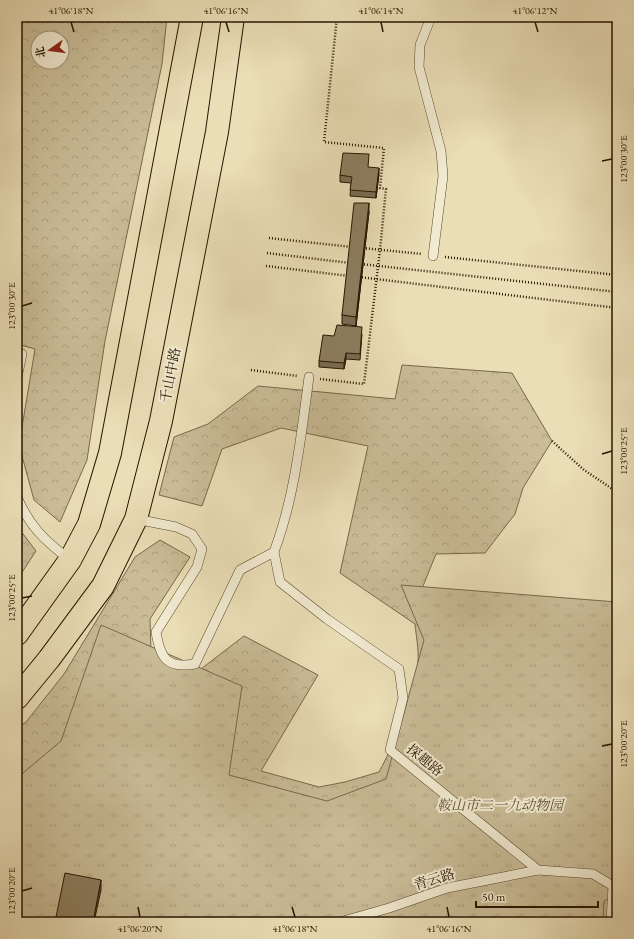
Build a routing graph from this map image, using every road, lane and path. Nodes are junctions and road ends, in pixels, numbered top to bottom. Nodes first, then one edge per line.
1 (192, 17) edge
2 (233, 17) edge
3 (337, 17) edge
4 (431, 17) edge
5 (269, 238) dead end
6 (380, 250) junction
7 (267, 253) dead end
8 (433, 256) junction
9 (266, 266) dead end
10 (378, 266) junction
11 (617, 275) edge
12 (376, 279) junction
13 (617, 292) edge
14 (617, 308) edge
15 (22, 354) dead end
16 (251, 370) dead end
17 (309, 377) junction
18 (17, 378) edge
19 (552, 441) dead end
20 (617, 492) edge
21 (17, 497) edge
22 (136, 519) junction
23 (274, 552) junction
24 (70, 560) junction
25 (17, 634) edge
26 (17, 698) edge
27 (538, 870) junction
28 (617, 877) edge
29 (613, 886) junction
30 (340, 922) edge
31 (612, 922) edge

1 - 24 main road
2 - 22 main road, 千山中路
3 - 6 path
4 - 8 lane
5 - 6 path
6 - 8 path
6 - 10 path
7 - 10 path
8 - 11 path
9 - 12 path
10 - 12 path
10 - 13 path
12 - 14 path
12 - 17 path
15 - 18 lane
16 - 17 path
17 - 23 lane
19 - 20 path
21 - 24 lane
22 - 23 lane
22 - 26 main road, 千山中路
23 - 27 lane, 探趣路
24 - 25 main road
27 - 29 lane
27 - 30 lane, 青云路
28 - 29 lane
29 - 31 lane

